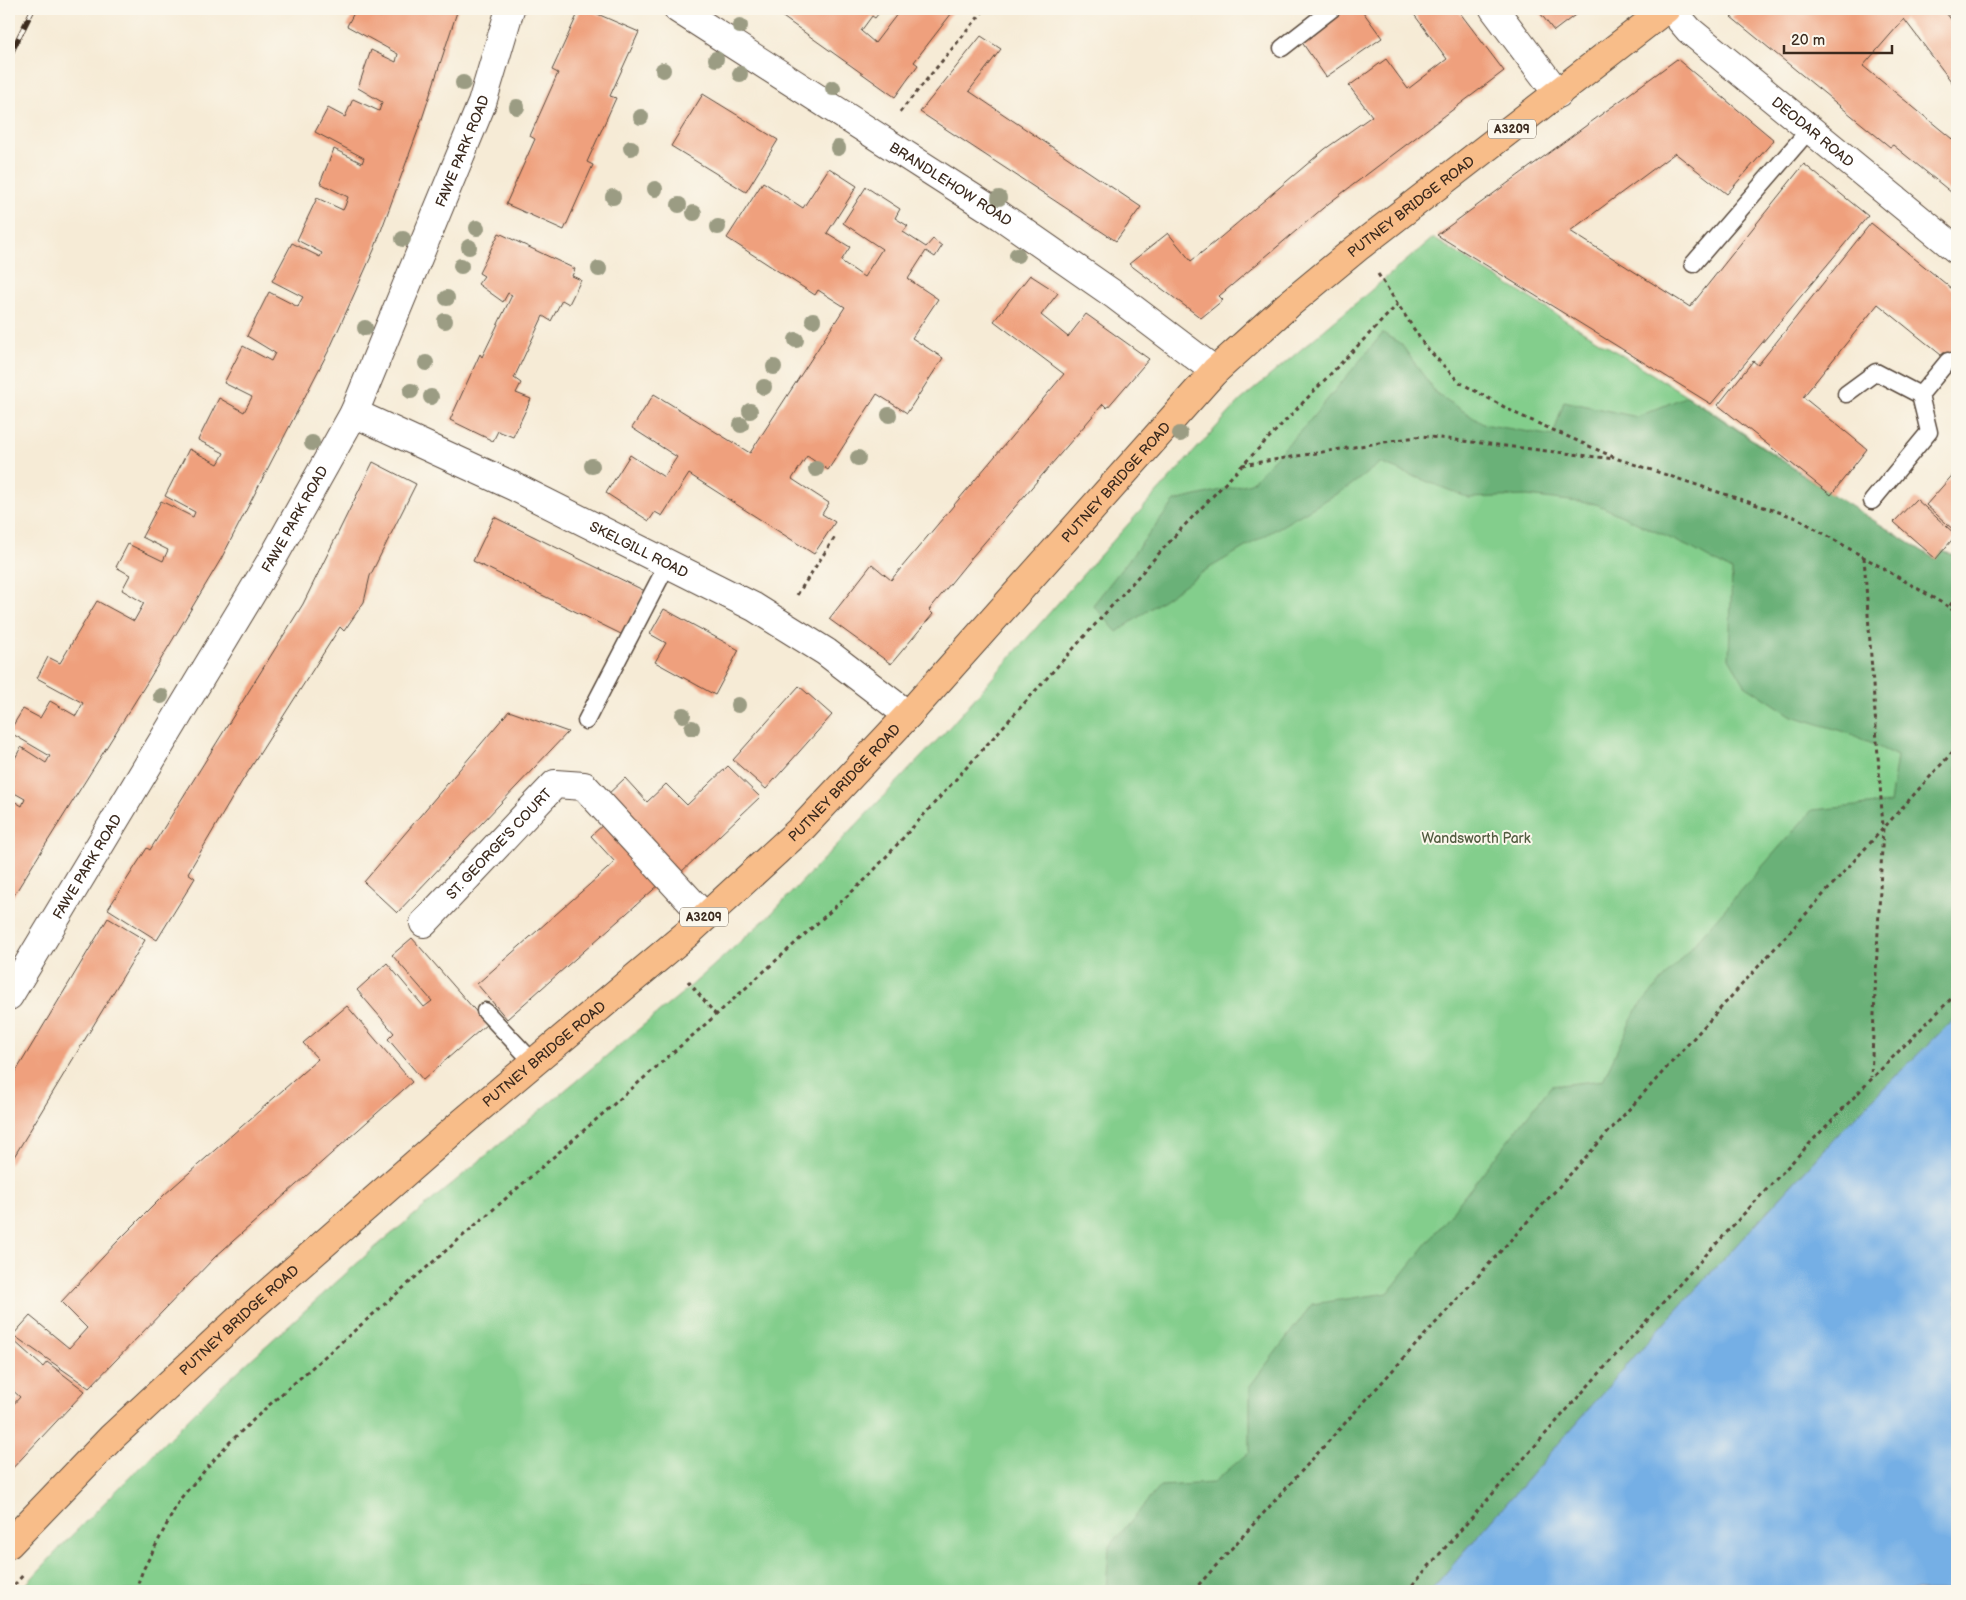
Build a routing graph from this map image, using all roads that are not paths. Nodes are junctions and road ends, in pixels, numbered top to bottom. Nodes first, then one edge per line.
1 (510, 9) edge
2 (678, 9) edge
3 (1332, 9) edge
4 (1494, 9) edge
5 (1666, 9) edge
6 (1671, 9) edge
7 (1282, 48) dead end
8 (1558, 94) junction
9 (1809, 130) junction
10 (1957, 250) edge
11 (1693, 264) dead end
12 (1948, 361) dead end
13 (1215, 371) junction
14 (1846, 394) dead end
15 (1920, 395) junction
16 (354, 414) junction
17 (1872, 501) dead end
18 (668, 562) junction
19 (908, 715) junction
20 (586, 721) dead end
21 (705, 917) junction
22 (424, 923) dead end
23 (9, 996) edge
24 (485, 1011) dead end
25 (534, 1063) junction
26 (9, 1544) edge

1 - 16 street, FAWE PARK ROAD
2 - 13 street, BRANDLEHOW ROAD
3 - 7 lane
4 - 8 street
5 - 8 main road, PUTNEY BRIDGE ROAD / A3209
6 - 9 street, DEODAR ROAD
8 - 13 main road, PUTNEY BRIDGE ROAD / A3209
9 - 10 street, DEODAR ROAD
9 - 11 lane
12 - 15 lane
13 - 19 main road, PUTNEY BRIDGE ROAD / A3209
14 - 15 lane
15 - 17 lane
16 - 18 street, SKELGILL ROAD
16 - 23 street, FAWE PARK ROAD
18 - 19 street, SKELGILL ROAD
18 - 20 lane
19 - 21 main road, PUTNEY BRIDGE ROAD / A3209
21 - 22 street, ST. GEORGE'S COURT
21 - 25 main road, PUTNEY BRIDGE ROAD / A3209
24 - 25 lane
25 - 26 main road, PUTNEY BRIDGE ROAD / A3209

